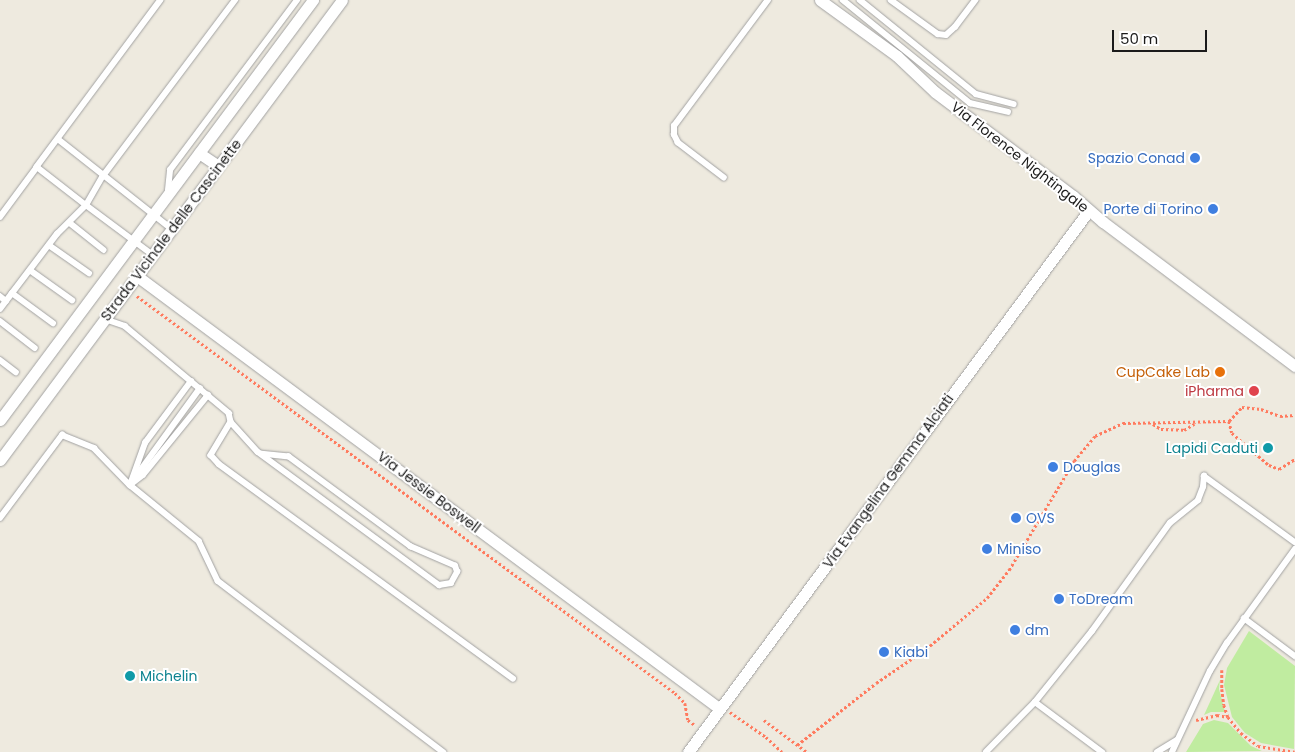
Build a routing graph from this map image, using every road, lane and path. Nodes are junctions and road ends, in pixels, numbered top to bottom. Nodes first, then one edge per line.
1 (162, 0) edge
2 (234, 0) edge
3 (297, 0) edge
4 (313, 0) edge
5 (342, 0) edge
6 (768, 0) edge
7 (820, 0) edge
8 (843, 0) edge
9 (860, 0) edge
10 (891, 0) edge
11 (975, 0) edge
12 (1014, 104) dead end
13 (1008, 112) dead end
14 (58, 139) junction
15 (199, 153) junction
16 (37, 166) junction
17 (218, 166) junction
18 (103, 176) junction
19 (724, 178) dead end
20 (168, 194) junction
21 (86, 204) junction
22 (1089, 210) junction
23 (153, 215) junction
24 (0, 217) edge
25 (70, 223) junction
26 (172, 230) junction
27 (134, 240) junction
28 (49, 245) junction
29 (104, 250) dead end
30 (153, 254) junction
31 (30, 270) junction
32 (89, 273) dead end
33 (137, 276) junction
34 (127, 289) junction
35 (12, 293) junction
36 (0, 296) edge
37 (72, 300) dead end
38 (6, 301) junction
39 (0, 308) edge
40 (105, 319) junction
41 (0, 321) edge
42 (53, 323) dead end
43 (35, 348) dead end
44 (0, 360) edge
45 (1295, 366) edge
46 (16, 372) dead end
47 (191, 381) junction
48 (200, 388) junction
49 (208, 395) junction
50 (1295, 415) edge
51 (0, 420) edge
52 (1229, 421) junction
53 (231, 422) junction
54 (1152, 423) junction
55 (1196, 423) junction
56 (262, 454) junction
57 (0, 460) edge
58 (1295, 460) edge
59 (130, 485) junction
60 (0, 518) edge
61 (1295, 542) edge
62 (1295, 549) edge
63 (1288, 558) junction
64 (1295, 563) edge
65 (1244, 618) junction
66 (1223, 650) junction
67 (1295, 656) edge
68 (513, 678) dead end
69 (1035, 702) junction
70 (721, 708) junction
71 (1228, 717) junction
72 (764, 720) dead end
73 (1185, 726) junction
74 (703, 732) junction
75 (1177, 740) junction
76 (797, 745) junction
77 (443, 752) edge
78 (688, 752) edge
79 (782, 752) edge
80 (807, 752) edge
81 (986, 752) edge
82 (1102, 752) edge
83 (1157, 752) edge
84 (1172, 752) edge
85 (1295, 752) edge

1 - 14 lane
2 - 18 lane
3 - 20 lane
4 - 15 street, Strada Vicinale delle Cascinette
5 - 17 street, Strada Vicinale delle Cascinette
6 - 19 lane
7 - 22 street, Via Florence Nightingale
8 - 13 lane
9 - 12 lane
10 - 11 lane
14 - 16 lane
14 - 18 lane
15 - 17 street
15 - 20 street, Strada Vicinale delle Cascinette
16 - 21 lane
16 - 24 lane
17 - 26 street, Strada Vicinale delle Cascinette
18 - 21 lane
18 - 23 lane
20 - 23 street, Strada Vicinale delle Cascinette
21 - 25 lane
21 - 27 lane
22 - 45 street, Via Florence Nightingale
22 - 70 street, Via Evangelina Gemma Alciati
23 - 26 lane
23 - 27 street, Strada Vicinale delle Cascinette
25 - 28 lane
25 - 29 lane
26 - 30 street, Strada Vicinale delle Cascinette
27 - 30 lane
27 - 51 street, Strada Vicinale delle Cascinette
28 - 31 lane
28 - 32 lane
30 - 33 street, Strada Vicinale delle Cascinette
31 - 35 lane
31 - 37 lane
33 - 34 street, Strada Vicinale delle Cascinette
33 - 70 street, Via Jessie Boswell
34 - 40 street, Strada Vicinale delle Cascinette
34 - 74 path
35 - 38 lane
35 - 42 lane
36 - 38 lane
38 - 39 lane
40 - 47 lane
40 - 57 street, Strada Vicinale delle Cascinette
41 - 43 lane
44 - 46 lane
47 - 48 lane
47 - 59 lane
48 - 49 lane
48 - 59 lane
49 - 53 lane
49 - 59 lane
50 - 52 path
52 - 55 path
52 - 58 path
53 - 56 lane
53 - 68 lane
54 - 55 path
54 - 55 path
54 - 76 path
56 - 56 lane
59 - 60 lane
59 - 77 lane
61 - 69 lane
62 - 63 lane
63 - 64 lane
63 - 65 lane
65 - 66 lane
65 - 67 lane
66 - 71 path
66 - 73 lane
69 - 81 lane
69 - 82 lane
70 - 74 street, Via Evangelina Gemma Alciati
70 - 79 path
71 - 73 path
71 - 85 path
72 - 76 path
73 - 75 lane
74 - 78 street, Via Evangelina Gemma Alciati
75 - 83 lane
75 - 84 lane
76 - 80 path

